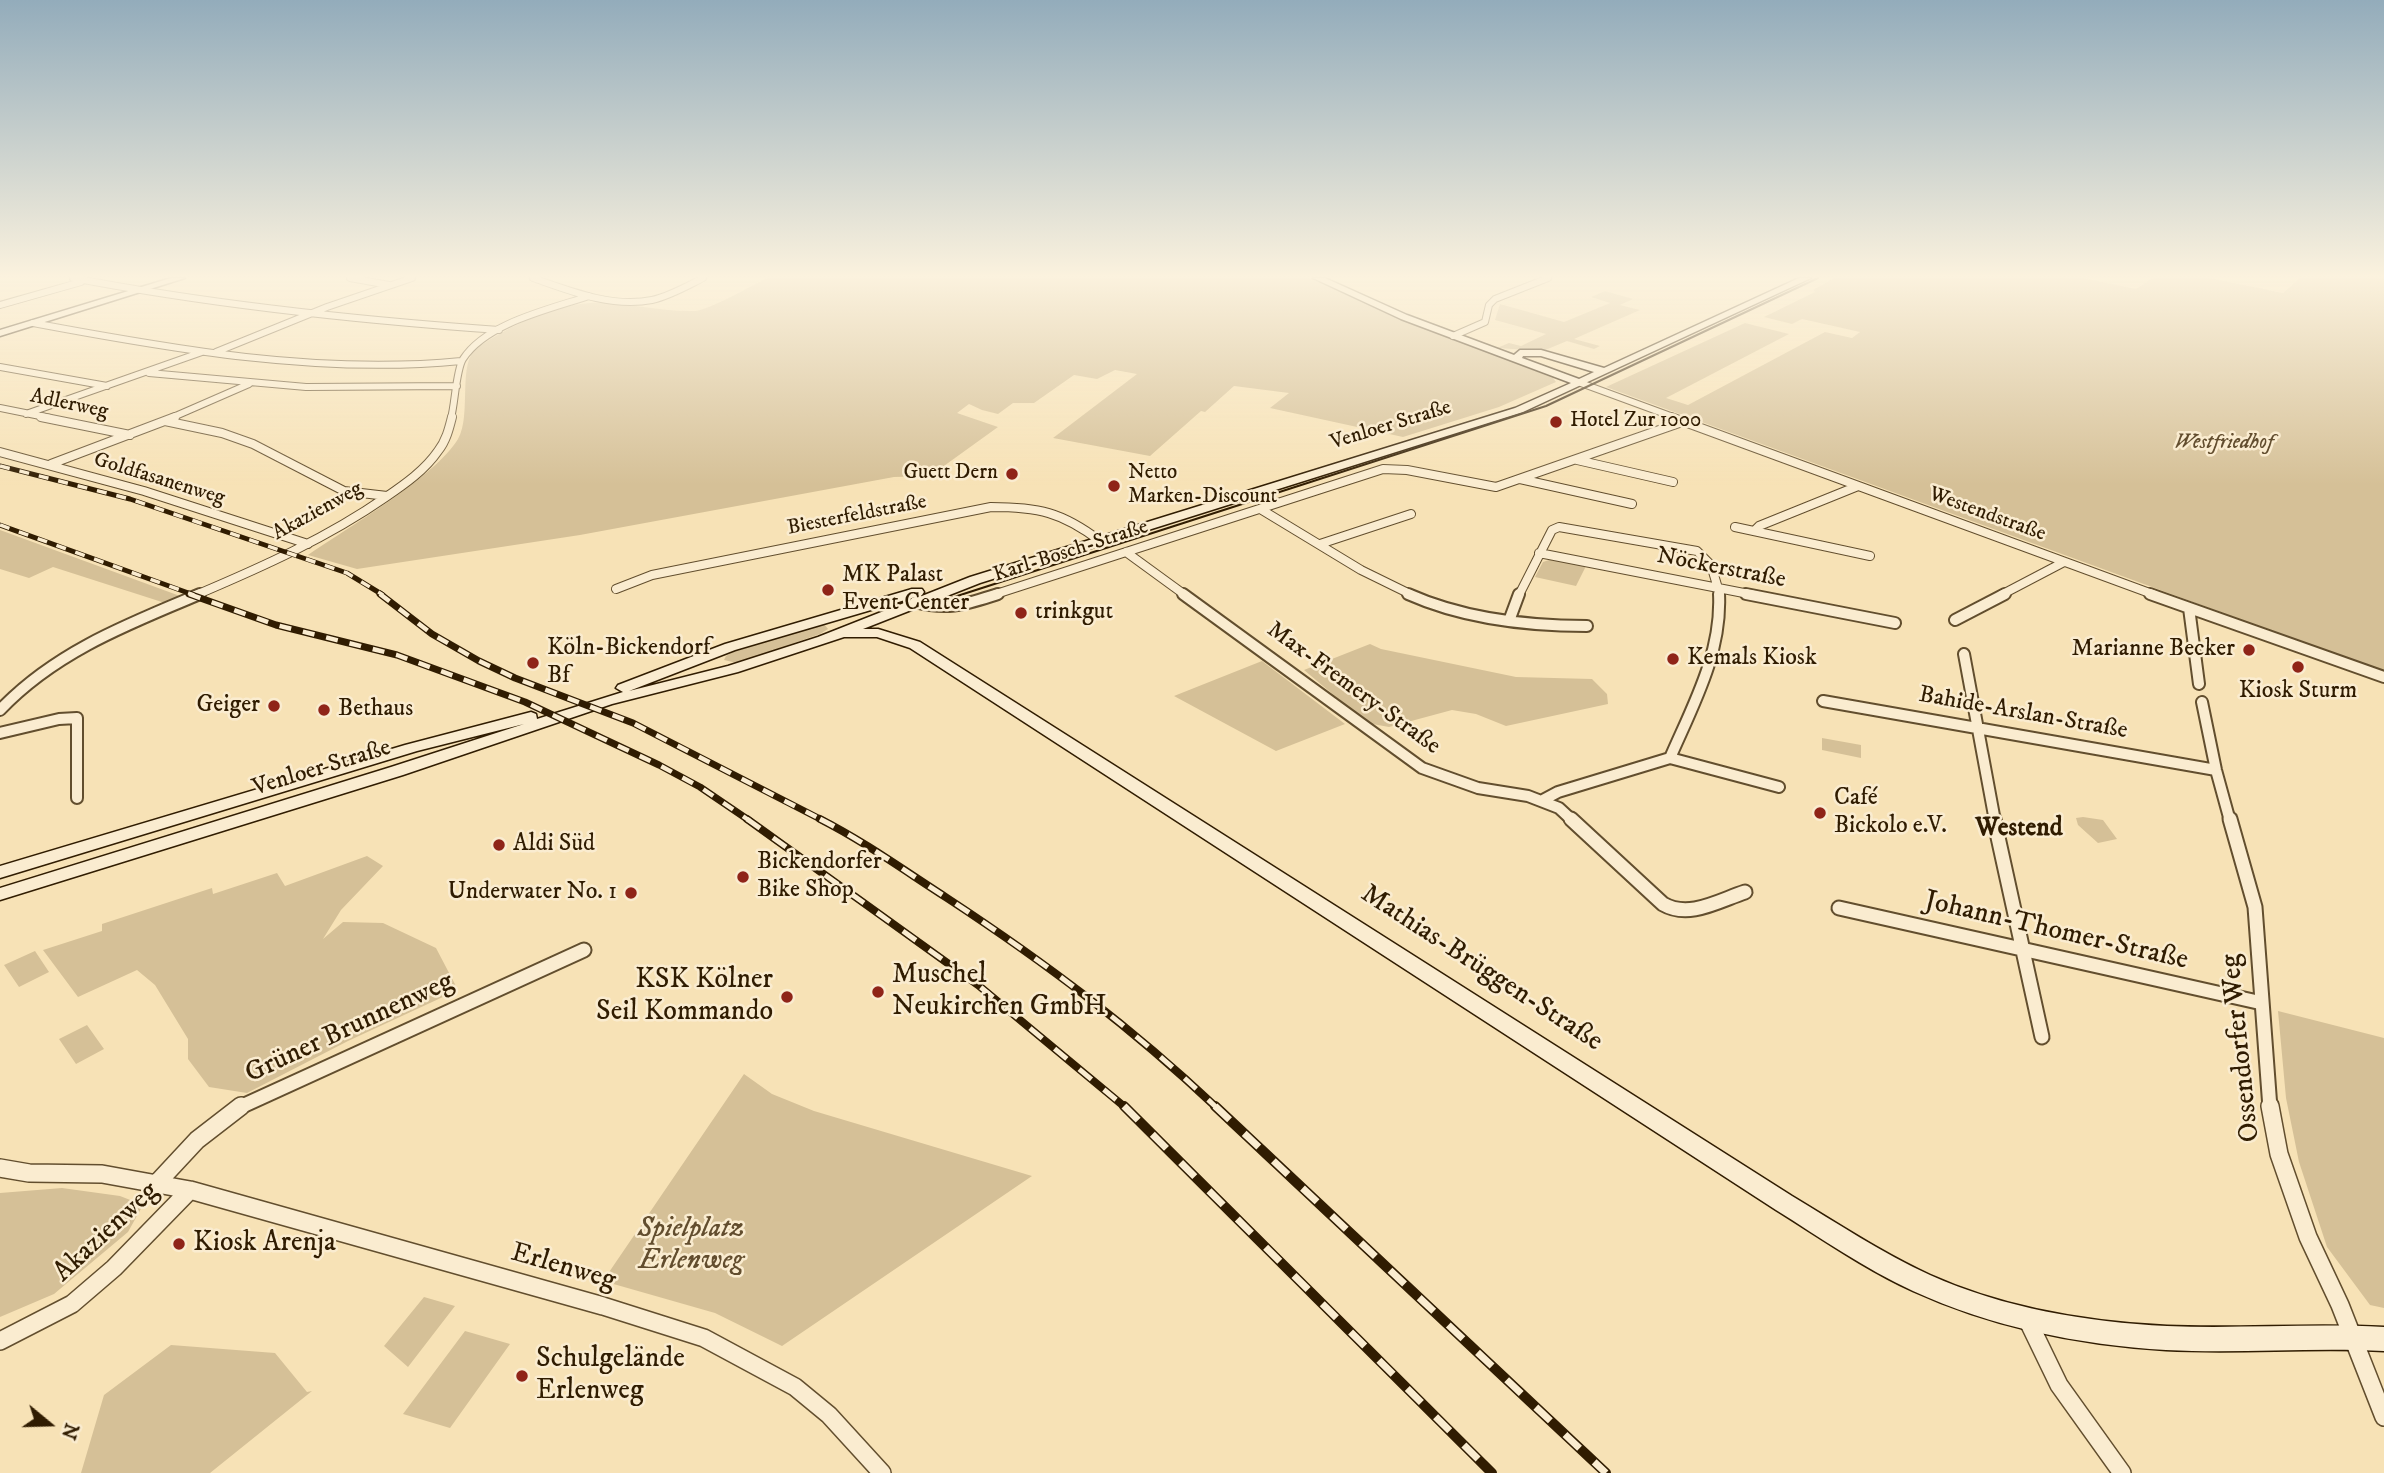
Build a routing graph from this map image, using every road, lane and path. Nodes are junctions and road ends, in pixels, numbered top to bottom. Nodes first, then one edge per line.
1 (172, 347) edge
2 (228, 347) edge
3 (475, 347) edge
4 (1481, 347) edge
5 (1656, 347) edge
6 (1490, 350) junction
7 (203, 352) junction
8 (1527, 352) junction
9 (213, 353) junction
10 (1517, 359) junction
11 (461, 361) junction
12 (0, 367) edge
13 (1605, 370) junction
14 (149, 373) junction
15 (1558, 375) junction
16 (1578, 382) junction
17 (252, 383) junction
18 (110, 386) junction
19 (457, 387) junction
20 (1560, 390) junction
21 (0, 408) edge
22 (26, 414) junction
23 (165, 421) junction
24 (1685, 421) junction
25 (130, 435) junction
26 (0, 452) edge
27 (1577, 460) junction
28 (51, 464) junction
29 (1520, 479) junction
30 (1672, 482) dead end
31 (1858, 485) junction
32 (387, 496) junction
33 (1632, 504) dead end
34 (1262, 510) junction
35 (1411, 514) dead end
36 (1735, 527) dead end
37 (1754, 531) junction
38 (1100, 541) junction
39 (308, 544) junction
40 (1320, 544) junction
41 (1126, 552) junction
42 (1539, 553) junction
43 (1870, 556) dead end
44 (2064, 562) junction
45 (975, 580) junction
46 (616, 589) dead end
47 (1721, 589) junction
48 (915, 602) junction
49 (2189, 608) junction
50 (850, 611) junction
51 (877, 618) junction
52 (821, 620) junction
53 (1955, 620) dead end
54 (1508, 621) junction
55 (1895, 623) dead end
56 (1587, 626) dead end
57 (823, 639) junction
58 (915, 645) junction
59 (730, 647) junction
60 (1964, 654) dead end
61 (733, 669) junction
62 (2384, 677) edge
63 (2199, 684) dead end
64 (1823, 701) dead end
65 (2202, 702) dead end
66 (0, 710) edge
67 (1978, 727) junction
68 (0, 733) edge
69 (1670, 758) junction
70 (2216, 770) junction
71 (1779, 787) dead end
72 (77, 798) dead end
73 (1543, 800) junction
74 (0, 872) edge
75 (1745, 892) dead end
76 (0, 894) edge
77 (1839, 908) dead end
78 (584, 950) dead end
79 (2022, 950) junction
80 (2262, 1003) junction
81 (2042, 1037) dead end
82 (0, 1168) edge
83 (157, 1183) junction
84 (190, 1190) junction
85 (2027, 1317) junction
86 (2352, 1336) junction
87 (2384, 1339) edge
88 (0, 1341) edge
89 (2384, 1417) edge
90 (882, 1473) edge
91 (2122, 1473) edge

1 - 7 street
2 - 9 street
3 - 11 street
4 - 6 main road
5 - 13 main road, Venloer Straße
6 - 8 main road
6 - 10 main road
7 - 9 street
7 - 14 street
8 - 10 main road
8 - 13 main road
9 - 11 street
10 - 15 main road
11 - 19 street, Akazienweg
12 - 18 street
13 - 16 main road, Venloer Straße
14 - 17 street
14 - 18 street
15 - 16 main road
15 - 20 main road
16 - 20 main road, Venloer Straße
16 - 24 street, Westendstraße
17 - 19 street
17 - 23 street
18 - 22 street
19 - 32 street, Akazienweg
20 - 38 main road, Venloer Straße
21 - 22 street, Adlerweg
22 - 25 street, Adlerweg
23 - 25 street
23 - 32 street
24 - 27 street, Karl-Bosch-Straße
24 - 31 street, Westendstraße
25 - 28 street
26 - 28 street, Goldfasanenweg
27 - 29 street, Karl-Bosch-Straße
27 - 30 street
28 - 39 street, Goldfasanenweg
29 - 33 street, Karl-Bosch-Straße
29 - 34 street, Karl-Bosch-Straße
31 - 37 street
31 - 44 street, Westendstraße
32 - 39 street, Akazienweg
34 - 40 street
34 - 41 street, Karl-Bosch-Straße
35 - 40 street
36 - 37 street
37 - 43 street
38 - 45 main road, Venloer Straße
38 - 46 street, Biesterfeldstraße
39 - 66 street, Akazienweg
40 - 54 street
41 - 48 street, Karl-Bosch-Straße
41 - 73 street, Max-Fremery-Straße
42 - 47 street, Nöckerstraße
42 - 47 street
42 - 54 street
44 - 49 street, Westendstraße
44 - 53 street
45 - 48 main road, Venloer Straße
45 - 50 main road, Venloer Straße
47 - 55 street, Nöckerstraße
47 - 69 street
48 - 51 main road, Venloer Straße
49 - 62 street, Westendstraße
49 - 63 street
50 - 51 main road, Mathias-Brüggen-Straße
50 - 52 main road, Venloer Straße
51 - 57 main road, Venloer Straße
51 - 58 main road, Mathias-Brüggen-Straße
52 - 57 main road
52 - 59 main road, Venloer Straße
54 - 56 street
57 - 58 main road, Mathias-Brüggen-Straße
57 - 61 main road, Venloer Straße
58 - 85 main road, Mathias-Brüggen-Straße
59 - 61 main road
59 - 74 main road, Venloer Straße
60 - 67 street
61 - 76 main road, Venloer Straße
64 - 67 street, Bahide-Arslan-Straße
65 - 70 street, Ossendorfer Weg
67 - 70 street, Bahide-Arslan-Straße
67 - 79 street
68 - 72 street
69 - 71 street
69 - 73 street
70 - 80 street, Ossendorfer Weg
73 - 75 street, Max-Fremery-Straße
77 - 79 street, Johann-Thomer-Straße
78 - 83 street, Grüner Brunnenweg
79 - 80 street, Johann-Thomer-Straße
79 - 81 street
80 - 86 street, Ossendorfer Weg
82 - 83 street, Akazienweg
83 - 84 street, Akazienweg
84 - 88 street, Akazienweg
84 - 90 street, Erlenweg
85 - 86 main road, Mathias-Brüggen-Straße
85 - 91 street
86 - 87 main road, Mathias-Brüggen-Straße
86 - 89 street, Ossendorfer Weg

